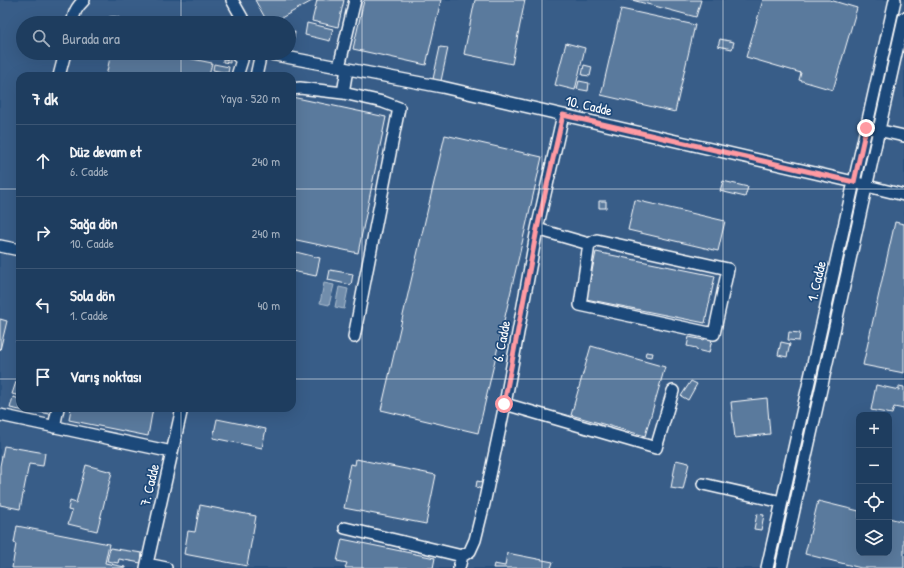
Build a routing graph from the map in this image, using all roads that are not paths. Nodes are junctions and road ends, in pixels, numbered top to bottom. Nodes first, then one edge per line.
1 (84, 0) edge
2 (232, 0) edge
3 (355, 0) edge
4 (895, 0) edge
5 (73, 16) edge
6 (241, 16) edge
7 (904, 18) edge
8 (296, 59) edge
9 (63, 60) edge
10 (242, 60) edge
11 (259, 60) edge
12 (343, 68) junction
13 (59, 72) edge
14 (238, 72) edge
15 (257, 72) edge
16 (296, 88) edge
17 (342, 93) junction
18 (563, 115) junction
19 (866, 128) junction
20 (879, 130) junction
21 (904, 136) edge
22 (854, 182) junction
23 (867, 186) junction
24 (904, 195) edge
25 (537, 229) junction
26 (589, 244) junction
27 (0, 246) edge
28 (16, 249) edge
29 (354, 337) dead end
30 (673, 391) dead end
31 (504, 404) junction
32 (57, 412) edge
33 (181, 412) edge
34 (0, 415) edge
35 (54, 427) junction
36 (172, 452) junction
37 (703, 484) dead end
38 (782, 502) junction
39 (345, 528) dead end
40 (462, 556) junction
41 (146, 566) edge
42 (166, 568) edge
43 (459, 568) edge
44 (767, 568) edge
45 (781, 568) edge

1 - 5 street
2 - 6 street
3 - 12 street
4 - 19 street, 1. Cadde
7 - 20 street
8 - 12 street, 10. Cadde
9 - 13 street
10 - 14 street
11 - 15 street
12 - 17 street
12 - 18 street, 10. Cadde
16 - 17 street
17 - 29 street
18 - 22 street, 10. Cadde
18 - 25 street, 6. Cadde
19 - 20 street
19 - 22 street, 1. Cadde
20 - 21 street
20 - 23 street
22 - 23 street, 10. Cadde
22 - 38 street, 1. Cadde
23 - 24 street, 10. Cadde
23 - 45 street
25 - 26 street
25 - 31 street, 6. Cadde
26 - 26 street
27 - 28 street
30 - 31 street
31 - 40 street, 6. Cadde
32 - 35 street
33 - 36 street, 7. Cadde
34 - 35 street
35 - 36 street
36 - 41 street, 7. Cadde
37 - 38 street
38 - 44 street, 1. Cadde
39 - 40 street
40 - 43 street, 6. Cadde
41 - 42 street

